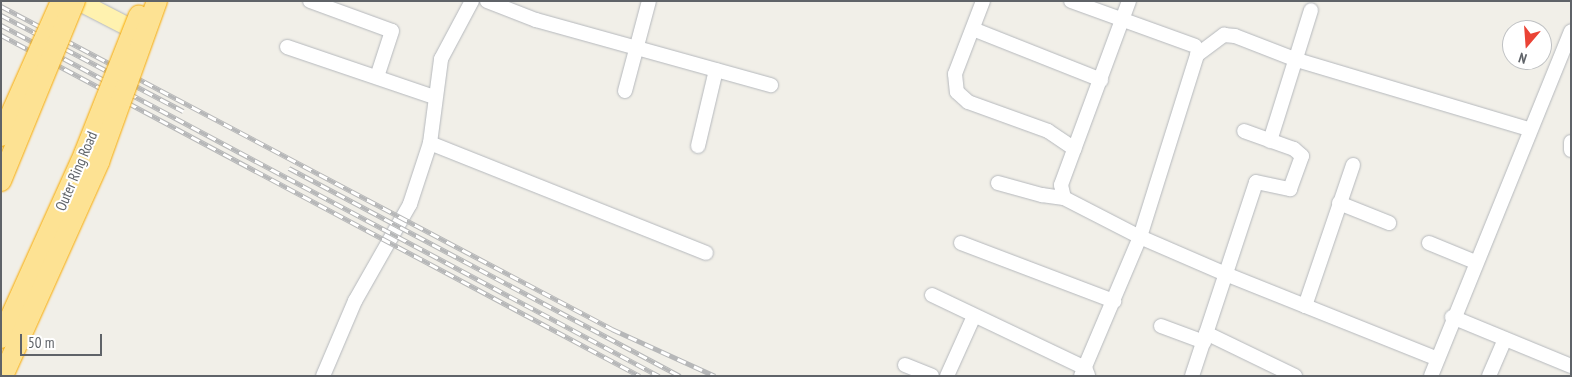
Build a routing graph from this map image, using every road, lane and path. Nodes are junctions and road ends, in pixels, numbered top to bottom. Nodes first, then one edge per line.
1 (61, 1) edge
2 (77, 1) edge
3 (143, 1) edge
4 (157, 1) edge
5 (166, 1) edge
6 (310, 1) edge
7 (472, 1) edge
8 (487, 1) edge
9 (649, 1) edge
10 (983, 1) edge
11 (1071, 1) edge
12 (1129, 1) edge
13 (1311, 10) dead end
14 (1122, 20) junction
15 (973, 29) junction
16 (1571, 31) edge
17 (1194, 46) dead end
18 (287, 47) dead end
19 (637, 48) junction
20 (1297, 60) junction
21 (716, 70) junction
22 (376, 77) junction
23 (1101, 80) junction
24 (771, 85) dead end
25 (625, 92) dead end
26 (434, 97) junction
27 (1529, 129) junction
28 (1244, 131) dead end
29 (1, 136) edge
30 (1270, 141) junction
31 (1571, 142) edge
32 (430, 143) junction
33 (698, 146) dead end
34 (1075, 149) junction
35 (1571, 150) edge
36 (1353, 165) dead end
37 (1, 181) edge
38 (998, 183) dead end
39 (1064, 198) junction
40 (1339, 203) junction
41 (1389, 223) dead end
42 (1140, 237) junction
43 (1429, 242) dead end
44 (961, 243) dead end
45 (706, 253) dead end
46 (1474, 262) junction
47 (1223, 273) junction
48 (932, 295) dead end
49 (1114, 301) junction
50 (1305, 306) junction
51 (974, 316) junction
52 (1452, 317) junction
53 (1161, 326) dead end
54 (1205, 337) junction
55 (1, 338) edge
56 (1506, 339) junction
57 (1435, 358) junction
58 (904, 365) dead end
59 (1571, 366) edge
60 (1085, 373) edge
61 (3, 376) edge
62 (323, 376) edge
63 (932, 376) edge
64 (947, 376) edge
65 (1192, 376) edge
66 (1295, 376) edge
67 (1430, 376) edge
68 (1489, 376) edge

1 - 29 highway, bridge
2 - 5 main road
2 - 37 highway, bridge
3 - 55 highway, Outer Ring Road, bridge
4 - 61 highway, bridge
6 - 22 street
7 - 26 street
8 - 19 street
9 - 19 street
10 - 15 street
11 - 14 street
12 - 14 street
13 - 20 street
14 - 17 street
14 - 23 street
15 - 23 street
15 - 34 street
16 - 27 street
18 - 22 street
19 - 21 street
19 - 25 street
20 - 27 street
20 - 30 street
20 - 42 street
21 - 24 street
21 - 33 street
22 - 26 street
23 - 34 street
26 - 32 street
27 - 46 street
28 - 30 street
30 - 47 street
31 - 35 street
32 - 45 street
32 - 62 street
34 - 39 street
36 - 40 street
38 - 39 street
39 - 42 street
40 - 41 street
40 - 50 street
42 - 47 street
42 - 49 street
43 - 46 street
44 - 49 street
46 - 52 street
47 - 50 street
47 - 54 street
48 - 51 street
49 - 60 street
50 - 57 street
51 - 60 street
51 - 64 street
52 - 56 street
52 - 57 street
53 - 54 street
54 - 65 street
54 - 66 street
56 - 59 street
56 - 68 street
57 - 67 street
58 - 63 street

